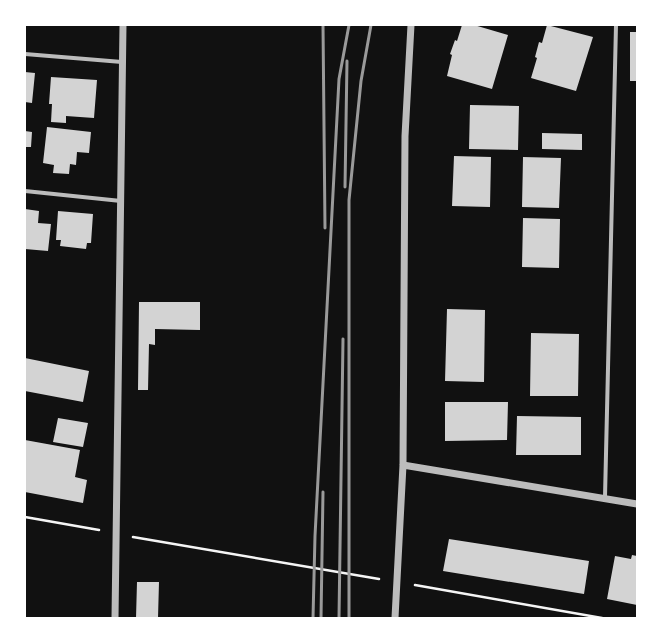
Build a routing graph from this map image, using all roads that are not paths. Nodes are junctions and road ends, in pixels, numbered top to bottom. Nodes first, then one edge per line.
1 (123, 25) edge
2 (410, 25) edge
3 (616, 25) edge
4 (25, 54) edge
5 (122, 62) junction
6 (25, 191) edge
7 (121, 201) junction
8 (403, 465) junction
9 (605, 498) junction
10 (637, 504) edge
11 (115, 618) edge
12 (395, 618) edge

1 - 5 street
2 - 8 street
3 - 9 street
4 - 5 street
5 - 7 street
6 - 7 street
7 - 11 street
8 - 9 street
8 - 12 street
9 - 10 street

